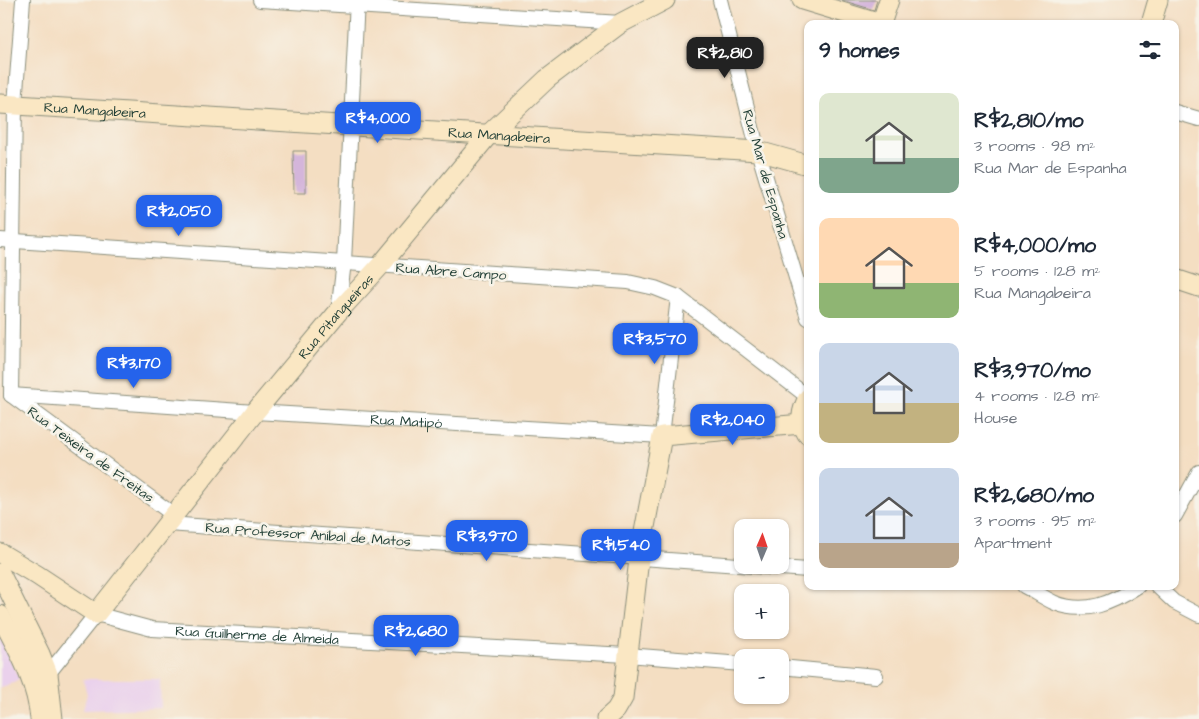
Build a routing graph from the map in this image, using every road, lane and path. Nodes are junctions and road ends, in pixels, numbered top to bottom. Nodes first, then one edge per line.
1 (23, 0) edge
2 (260, 0) edge
3 (665, 0) edge
4 (720, 0) edge
5 (802, 0) edge
6 (888, 0) edge
7 (1158, 0) edge
8 (357, 3) edge
9 (868, 20) edge
10 (882, 20) edge
11 (1152, 20) edge
12 (621, 23) junction
13 (8, 104) edge
14 (1179, 113) edge
15 (1199, 119) edge
16 (352, 125) junction
17 (490, 133) junction
18 (758, 150) junction
19 (804, 164) edge
20 (6, 241) edge
21 (344, 262) junction
22 (380, 266) junction
23 (1179, 280) edge
24 (1199, 287) edge
25 (678, 297) junction
26 (804, 305) edge
27 (338, 312) junction
28 (10, 394) junction
29 (804, 394) edge
30 (804, 406) edge
31 (255, 412) junction
32 (804, 423) edge
33 (804, 429) edge
34 (662, 436) junction
35 (1199, 472) edge
36 (1179, 509) edge
37 (172, 520) junction
38 (0, 553) edge
39 (639, 559) junction
40 (804, 570) edge
41 (0, 573) edge
42 (1032, 590) edge
43 (1132, 590) edge
44 (1161, 590) edge
45 (96, 614) junction
46 (0, 615) edge
47 (1199, 616) edge
48 (627, 655) junction
49 (734, 663) edge
50 (789, 669) edge
51 (48, 674) junction
52 (876, 676) dead end
53 (40, 719) edge
54 (53, 719) edge
55 (606, 719) edge

1 - 13 street
2 - 8 street
3 - 12 street, Rua Pitangueiras
4 - 18 street, Rua Mar de Espanha
5 - 9 street
6 - 10 street
7 - 11 street
8 - 12 street
8 - 16 street
12 - 17 street, Rua Pitangueiras
13 - 16 street, Rua Mangabeira
13 - 20 street
14 - 15 street
16 - 17 street, Rua Mangabeira
16 - 21 street
17 - 18 street, Rua Mangabeira
17 - 22 street, Rua Pitangueiras
18 - 19 street, Rua Mangabeira
18 - 26 street, Rua Mar de Espanha
20 - 21 street, Rua Abre Campo
20 - 28 street
21 - 22 street, Rua Abre Campo
21 - 27 street
22 - 25 street, Rua Abre Campo
22 - 27 street, Rua Pitangueiras
23 - 24 street
25 - 29 street, Rua Abre Campo
25 - 34 street
27 - 31 street, Rua Pitangueiras
28 - 31 street, Rua Matipó
28 - 37 street, Rua Teixeira de Freitas
30 - 32 street
31 - 34 street, Rua Matipó
31 - 37 street, Rua Pitangueiras
33 - 34 street, Rua Matipó
34 - 39 street
35 - 36 street
37 - 39 street, Rua Professor Aníbal de Matos
37 - 45 street, Rua Pitangueiras
38 - 45 street, Rua Guilherme de Almeida
39 - 40 street, Rua Professor Aníbal de Matos
39 - 48 street
41 - 51 street
42 - 43 street
44 - 47 street
45 - 48 street, Rua Guilherme de Almeida
45 - 51 street, Rua Pitangueiras
46 - 53 street
48 - 49 street, Rua Guilherme de Almeida
48 - 55 street
50 - 52 street
51 - 54 street

